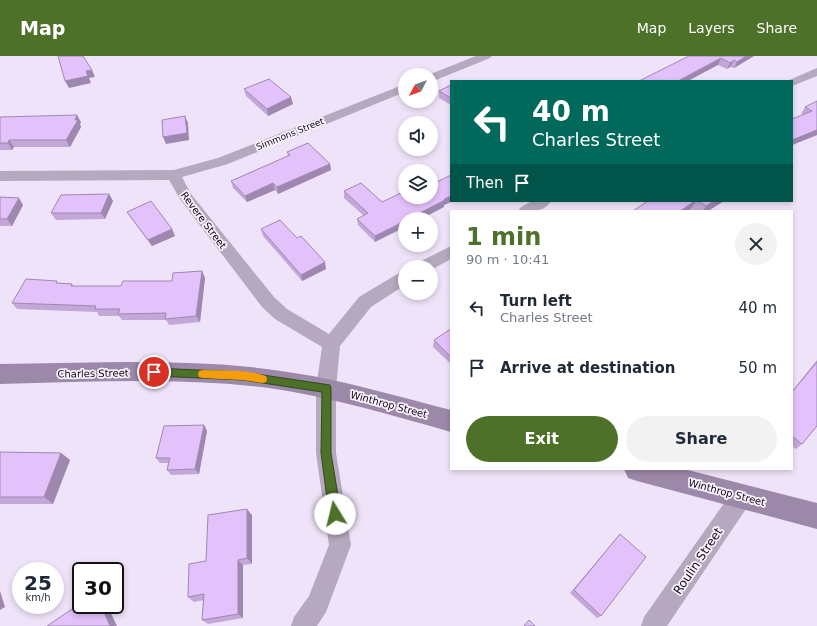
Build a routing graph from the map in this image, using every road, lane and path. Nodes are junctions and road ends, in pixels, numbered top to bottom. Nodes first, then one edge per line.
1 (486, 56) edge
2 (817, 72) edge
3 (438, 75) edge
4 (793, 82) edge
5 (398, 91) edge
6 (174, 175) junction
7 (0, 176) edge
8 (542, 202) edge
9 (528, 210) edge
10 (450, 253) edge
11 (436, 260) edge
12 (398, 281) edge
13 (331, 344) junction
14 (0, 374) edge
15 (326, 388) junction
16 (450, 421) edge
17 (641, 470) edge
18 (742, 496) junction
19 (817, 516) edge
20 (303, 626) edge
21 (653, 626) edge

1 - 3 street
2 - 4 street
5 - 6 street, Simmons Street
6 - 7 street
6 - 13 street, Revere Street
8 - 9 street
10 - 11 street
12 - 13 street
13 - 15 street
14 - 15 street, Charles Street
15 - 16 street, Winthrop Street
15 - 20 street
17 - 18 street, Winthrop Street
18 - 19 street, Winthrop Street
18 - 21 street, Roulin Street

